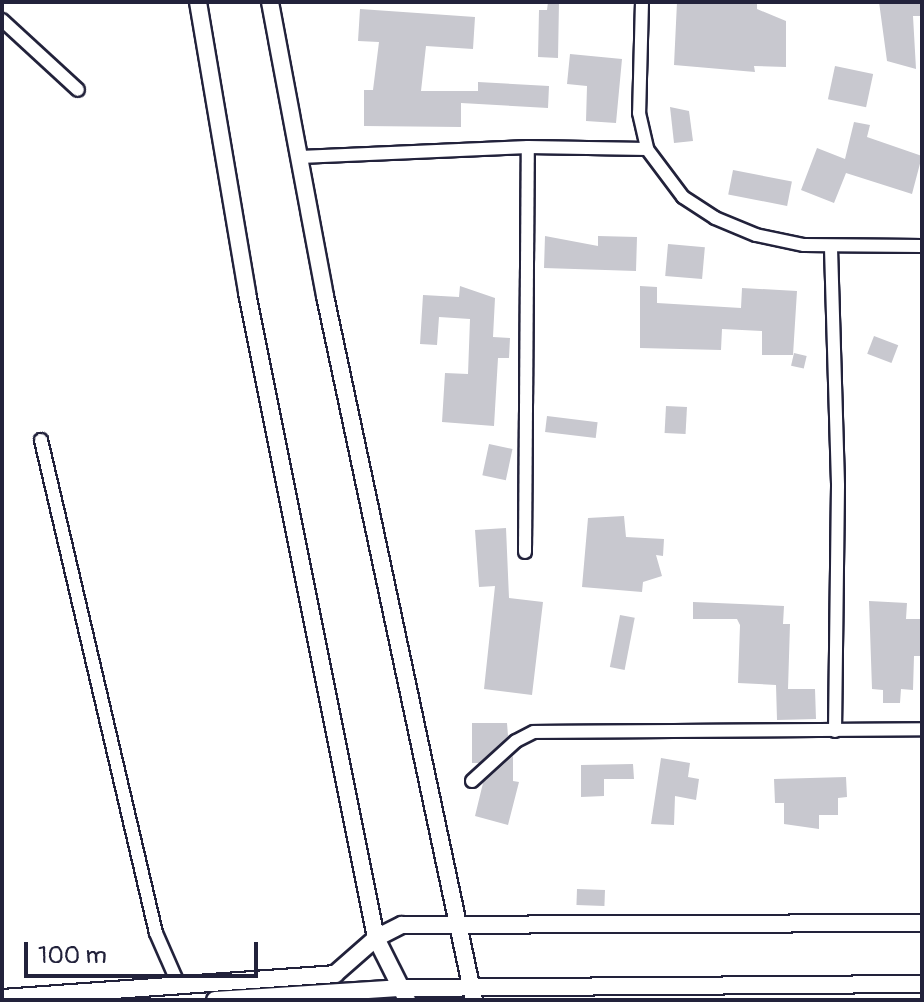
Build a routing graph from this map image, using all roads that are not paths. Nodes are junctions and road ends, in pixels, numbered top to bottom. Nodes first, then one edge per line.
1 (198, 2) edge
2 (270, 2) edge
3 (642, 2) edge
4 (2, 20) edge
5 (78, 90) dead end
6 (528, 147) junction
7 (647, 149) junction
8 (300, 157) junction
9 (922, 246) edge
10 (831, 248) junction
11 (41, 440) dead end
12 (525, 552) dead end
13 (922, 729) edge
14 (835, 731) junction
15 (472, 781) dead end
16 (922, 923) edge
17 (456, 924) junction
18 (376, 938) junction
19 (178, 983) junction
20 (922, 984) edge
21 (403, 994) edge
22 (472, 994) edge
23 (2, 998) edge
24 (215, 1000) edge

1 - 18 street
2 - 8 street
3 - 7 street
4 - 5 street
6 - 7 street
6 - 8 street
6 - 12 street
7 - 10 street
8 - 17 street
9 - 10 street
10 - 14 street
11 - 19 street
13 - 14 street
14 - 15 street
16 - 17 street
17 - 18 street
17 - 22 street
18 - 19 street
18 - 21 street
19 - 23 street
20 - 22 street
21 - 22 street
21 - 24 street

